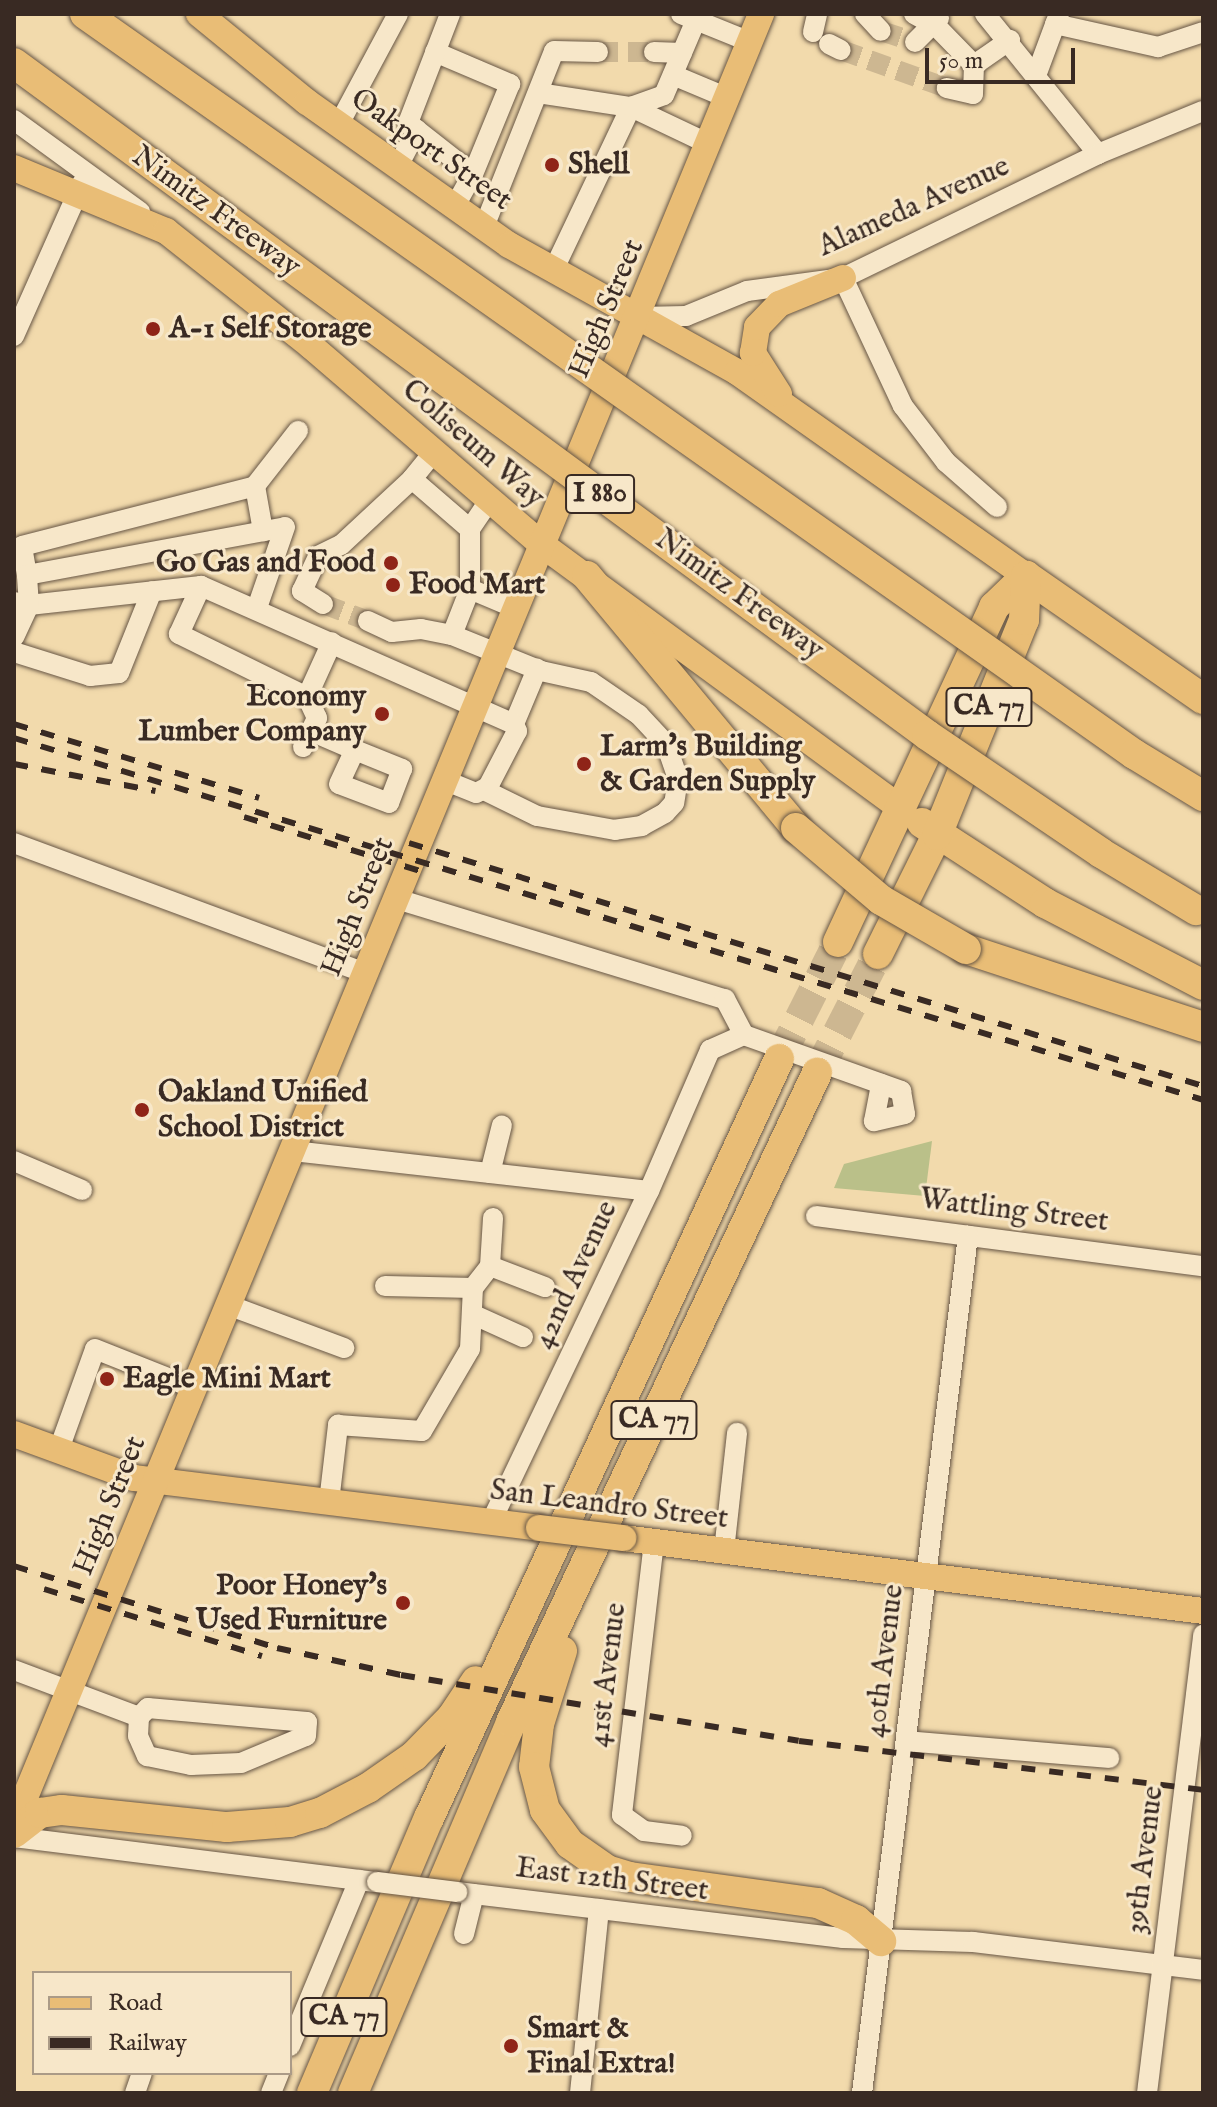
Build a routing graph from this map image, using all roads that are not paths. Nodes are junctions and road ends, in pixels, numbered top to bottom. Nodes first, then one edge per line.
1 (85, 14) edge
2 (199, 14) edge
3 (398, 14) edge
4 (450, 14) edge
5 (761, 14) edge
6 (865, 14) edge
7 (914, 14) edge
8 (985, 14) edge
9 (689, 17) edge
10 (1057, 19) edge
11 (938, 20) edge
12 (881, 31) tunnel mouth
13 (1203, 32) edge
14 (1010, 40) junction
15 (750, 42) junction
16 (915, 42) dead end
17 (435, 52) junction
18 (598, 52) tunnel mouth
19 (654, 52) tunnel mouth
20 (682, 53) junction
21 (14, 63) edge
22 (974, 65) junction
23 (1037, 73) junction
24 (673, 75) junction
25 (947, 88) tunnel mouth
26 (538, 93) junction
27 (728, 98) junction
28 (631, 107) junction
29 (1203, 111) edge
30 (14, 120) edge
31 (339, 124) junction
32 (417, 130) junction
33 (709, 144) junction
34 (1098, 154) junction
35 (398, 166) junction
36 (20, 172) edge
37 (473, 174) junction
38 (81, 185) junction
39 (455, 206) junction
40 (484, 227) junction
41 (553, 271) junction
42 (843, 278) junction
43 (639, 317) junction
44 (14, 336) edge
45 (799, 417) junction
46 (298, 431) dead end
47 (433, 453) junction
48 (412, 479) junction
49 (255, 486) junction
50 (489, 501) junction
51 (997, 507) dead end
52 (470, 529) junction
53 (263, 531) junction
54 (541, 544) junction
55 (18, 546) edge
56 (27, 575) junction
57 (587, 576) junction
58 (1026, 576) junction
59 (201, 586) junction
60 (470, 589) junction
61 (152, 591) junction
62 (22, 603) edge
63 (323, 604) tunnel mouth
64 (257, 608) junction
65 (515, 608) junction
66 (368, 621) tunnel mouth
67 (452, 635) junction
68 (14, 637) edge
69 (332, 642) junction
70 (14, 652) edge
71 (496, 654) junction
72 (537, 669) junction
73 (307, 697) junction
74 (1203, 699) edge
75 (474, 707) junction
76 (514, 724) junction
77 (355, 750) dead end
78 (444, 780) junction
79 (484, 790) junction
80 (1203, 796) edge
81 (901, 808) junction
82 (937, 835) junction
83 (14, 843) edge
84 (397, 899) junction
85 (1200, 912) edge
86 (838, 942) tunnel mouth
87 (878, 954) tunnel mouth
88 (366, 973) junction
89 (1203, 985) edge
90 (1203, 1027) edge
91 (744, 1035) junction
92 (779, 1059) tunnel mouth
93 (817, 1073) tunnel mouth
94 (881, 1084) dead end
95 (502, 1125) dead end
96 (293, 1151) junction
97 (14, 1161) edge
98 (490, 1173) junction
99 (82, 1190) dead end
100 (649, 1191) junction
101 (816, 1216) dead end
102 (493, 1218) dead end
103 (968, 1236) junction
104 (490, 1266) junction
105 (1203, 1266) edge
106 (385, 1286) dead end
107 (545, 1287) dead end
108 (473, 1288) junction
109 (228, 1305) junction
110 (472, 1314) junction
111 (523, 1337) dead end
112 (344, 1348) dead end
113 (193, 1388) junction
114 (737, 1433) dead end
115 (14, 1434) edge
116 (58, 1452) junction
117 (596, 1457) junction
118 (628, 1477) junction
119 (154, 1480) junction
120 (329, 1502) junction
121 (491, 1522) junction
122 (654, 1542) junction
123 (724, 1551) junction
124 (926, 1576) junction
125 (1203, 1611) edge
126 (1203, 1634) edge
127 (1201, 1666) edge
128 (14, 1670) edge
129 (69, 1692) junction
130 (139, 1717) junction
131 (906, 1741) junction
132 (1109, 1758) dead end
133 (1194, 1776) edge
134 (14, 1824) edge
135 (14, 1835) edge
136 (682, 1836) dead end
137 (368, 1881) junction
138 (465, 1893) junction
139 (599, 1909) junction
140 (464, 1934) dead end
141 (881, 1941) junction
142 (1162, 1965) junction
143 (1203, 1970) edge
144 (292, 2042) edge
145 (312, 2093) edge
146 (353, 2093) edge
147 (580, 2093) edge
148 (862, 2093) edge
149 (1147, 2093) edge

1 - 80 highway, bridge
2 - 31 main road, Oakport Street
3 - 31 street
4 - 17 street
5 - 15 main road, High Street
6 - 12 street
7 - 11 street
8 - 14 street
9 - 15 street
9 - 20 street
10 - 13 street
10 - 23 street
11 - 16 street
11 - 22 street
14 - 22 street
14 - 23 street
15 - 27 main road, High Street
17 - 32 street
17 - 37 street
18 - 26 street
19 - 20 street
20 - 24 street
21 - 85 highway, Nimitz Freeway / I 880, bridge
22 - 25 street
23 - 34 street
24 - 27 street
24 - 28 street
26 - 28 street
26 - 40 street
27 - 33 main road, High Street
28 - 33 street
28 - 41 street
29 - 34 street, Alameda Avenue
30 - 38 street, Coliseum Way
31 - 35 main road, Oakport Street
32 - 35 street
32 - 37 street
33 - 43 main road, High Street
34 - 42 street, Alameda Avenue
35 - 39 main road, Oakport Street
36 - 38 main road, Coliseum Way
37 - 39 street
38 - 44 street
38 - 47 main road, Coliseum Way
39 - 40 main road, Oakport Street
40 - 41 main road, Oakport Street
41 - 43 main road, Oakport Street
42 - 43 street, Alameda Avenue
42 - 45 main road
42 - 51 street
43 - 45 main road, Oakport Street
43 - 54 main road, High Street
45 - 58 main road
46 - 49 street
47 - 48 street
47 - 50 main road, Coliseum Way
48 - 52 street
48 - 63 street
49 - 53 street
49 - 55 street
50 - 52 street
50 - 54 main road, Coliseum Way
52 - 60 street
53 - 56 street
53 - 64 street
54 - 57 main road, Coliseum Way
54 - 65 main road, High Street
55 - 56 street
56 - 62 street
57 - 81 main road, Coliseum Way
57 - 90 highway, bridge
58 - 74 highway
58 - 81 highway, CA 77
58 - 82 highway, CA 77
59 - 61 street
59 - 64 street
59 - 73 street
60 - 65 street
60 - 67 street
61 - 62 street
61 - 70 street
62 - 68 street
64 - 69 street
65 - 71 main road, High Street
66 - 67 street
67 - 71 street
69 - 73 street
69 - 75 street
71 - 72 street
71 - 75 main road, High Street
72 - 76 street
72 - 79 street
73 - 77 street
75 - 76 street
75 - 78 main road, High Street
76 - 79 street
78 - 79 street
78 - 84 main road, High Street
81 - 82 highway
81 - 86 highway, CA 77
82 - 87 highway, CA 77
82 - 89 highway
83 - 88 street
84 - 88 main road, High Street
84 - 91 street
88 - 96 main road, High Street
91 - 94 street
91 - 100 street, 42nd Avenue
92 - 117 highway, CA 77
93 - 118 highway, CA 77
95 - 98 street
96 - 98 street
96 - 109 main road, High Street
97 - 99 street
98 - 100 street
100 - 121 street, 42nd Avenue
101 - 103 street, Wattling Street
102 - 104 street
103 - 105 street, Wattling Street
103 - 124 street, 40th Avenue
104 - 107 street
104 - 108 street
106 - 108 street
108 - 110 street
109 - 112 street
109 - 113 main road, High Street
110 - 111 street
110 - 120 street
113 - 116 street
113 - 119 main road, High Street
114 - 123 street
115 - 116 main road, San Leandro Street
116 - 119 main road, San Leandro Street
117 - 135 highway
117 - 145 highway, CA 77
118 - 141 highway
118 - 146 highway, CA 77
119 - 120 main road, San Leandro Street
119 - 129 main road, High Street
120 - 121 main road, San Leandro Street
121 - 122 main road, San Leandro Street, bridge
122 - 123 main road, San Leandro Street
122 - 136 street, 41st Avenue
123 - 124 main road, San Leandro Street
124 - 125 main road, San Leandro Street
124 - 131 street, 40th Avenue
126 - 127 street, 39th Avenue
127 - 133 street, 39th Avenue
128 - 129 street
129 - 130 street
129 - 134 main road, High Street
130 - 130 street
131 - 132 street
131 - 141 street, 40th Avenue
133 - 142 street, 39th Avenue
135 - 137 street, East 12th Street
137 - 138 street, East 12th Street, bridge
137 - 144 street
138 - 139 street, East 12th Street
138 - 140 street
139 - 141 street, East 12th Street
139 - 147 street
141 - 142 street, East 12th Street
141 - 148 street, 40th Avenue
142 - 143 street, East 12th Street
142 - 149 street, 39th Avenue

